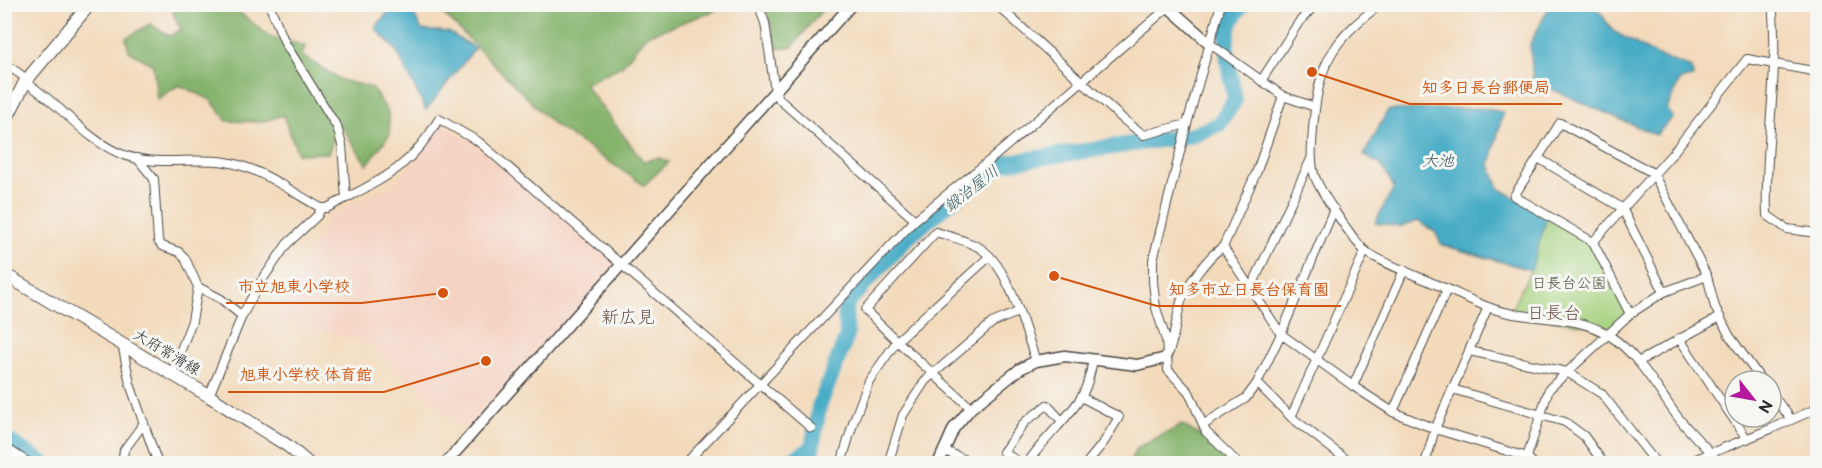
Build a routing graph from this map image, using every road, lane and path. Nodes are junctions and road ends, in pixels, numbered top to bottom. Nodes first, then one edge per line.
1 (90, 4) edge
2 (269, 4) edge
3 (758, 4) edge
4 (852, 4) edge
5 (996, 4) edge
6 (1221, 4) edge
7 (1316, 4) edge
8 (1382, 4) edge
9 (1772, 4) edge
10 (1168, 6) edge
11 (1209, 44) junction
12 (4, 63) edge
13 (1775, 64) junction
14 (1818, 72) edge
15 (26, 80) junction
16 (1082, 81) junction
17 (1261, 81) junction
18 (775, 91) junction
19 (1283, 96) junction
20 (1315, 107) junction
21 (4, 124) edge
22 (1187, 124) junction
23 (137, 158) junction
24 (1538, 158) junction
25 (1311, 159) junction
26 (1653, 173) junction
27 (346, 198) junction
28 (321, 208) junction
29 (1622, 208) junction
30 (1334, 209) junction
31 (915, 220) junction
32 (1818, 233) edge
33 (1593, 242) junction
34 (1223, 247) junction
35 (1365, 251) junction
36 (990, 256) junction
37 (622, 265) junction
38 (1404, 270) junction
39 (4, 274) edge
40 (1707, 276) junction
41 (198, 287) junction
42 (1251, 288) junction
43 (1447, 289) junction
44 (1664, 292) junction
45 (1488, 307) junction
46 (1018, 312) junction
47 (1630, 314) junction
48 (242, 316) junction
49 (1720, 317) junction
50 (1281, 334) junction
51 (1609, 335) junction
52 (1679, 338) junction
53 (897, 341) junction
54 (122, 343) junction
55 (1469, 351) junction
56 (1166, 358) junction
57 (1093, 359) junction
58 (1317, 359) junction
59 (1036, 361) junction
60 (1638, 363) junction
61 (1753, 369) edge
62 (1566, 372) junction
63 (172, 373) junction
64 (933, 374) junction
65 (1257, 383) junction
66 (759, 385) junction
67 (1353, 386) junction
68 (1452, 389) junction
69 (209, 396) junction
70 (1081, 397) junction
71 (971, 408) junction
72 (1783, 408) edge
73 (1818, 408) edge
74 (1393, 412) junction
75 (1540, 413) junction
76 (1291, 417) junction
77 (1791, 418) junction
78 (1061, 420) junction
79 (144, 423) junction
80 (1203, 425) junction
81 (811, 428) dead end
82 (1435, 429) junction
83 (1747, 439) junction
84 (4, 447) edge
85 (943, 450) junction
86 (1711, 453) junction
87 (1529, 462) edge
88 (31, 464) edge
89 (122, 464) edge
90 (158, 464) edge
91 (309, 464) edge
92 (445, 464) edge
93 (685, 464) edge
94 (841, 464) edge
95 (888, 464) edge
96 (938, 464) edge
97 (975, 464) edge
98 (1022, 464) edge
99 (1027, 464) edge
100 (1086, 464) edge
101 (1234, 464) edge
102 (1352, 464) edge
103 (1425, 464) edge
104 (1604, 464) edge
105 (1657, 464) edge
106 (1684, 464) edge

1 - 15 main road
2 - 27 street
3 - 18 street
4 - 18 street
5 - 16 street
6 - 11 street
7 - 17 street
8 - 20 street
9 - 13 street
10 - 11 street
10 - 16 street
11 - 17 street
11 - 22 street
12 - 15 street
13 - 14 street
13 - 26 street
13 - 32 street
15 - 21 main road
15 - 23 street
16 - 22 street
16 - 31 street
17 - 19 street
18 - 31 street
18 - 37 street
19 - 20 street
19 - 34 street
20 - 25 street
22 - 56 street
23 - 28 street
23 - 41 street
24 - 26 street
24 - 29 street
24 - 33 street
25 - 30 street
25 - 42 street
26 - 29 street
26 - 40 street
27 - 28 street
27 - 37 street
28 - 48 street
29 - 33 street
29 - 44 street
30 - 35 street
30 - 50 street
31 - 66 street
33 - 47 street
34 - 42 street
34 - 56 street
35 - 38 street
35 - 58 street
36 - 46 street
36 - 53 street
36 - 53 street
37 - 66 street
37 - 92 street
38 - 43 street
38 - 67 street
39 - 54 main road, 大府常滑線
40 - 44 street
40 - 49 street
41 - 48 street
41 - 63 street
42 - 50 street
43 - 45 street
43 - 74 street
44 - 47 street
45 - 51 street
45 - 55 street
46 - 59 street
46 - 64 street
47 - 51 street
48 - 69 street
49 - 52 street
49 - 61 street
50 - 58 street
50 - 65 street
51 - 60 street
51 - 62 street
52 - 60 street
52 - 83 street
53 - 64 street
53 - 94 street
54 - 63 main road, 大府常滑線
54 - 79 street
55 - 62 street
55 - 68 street
56 - 57 street
56 - 80 street
57 - 59 street
57 - 70 street
58 - 67 street
58 - 76 street
59 - 71 street
60 - 86 street
62 - 75 street
62 - 105 street
63 - 69 main road, 大府常滑線
64 - 71 street
64 - 95 street
65 - 76 street
65 - 80 street
66 - 81 street
66 - 93 street
67 - 74 street
68 - 75 street
68 - 82 street
69 - 91 main road, 大府常滑線
70 - 78 street
70 - 100 street
71 - 85 street
72 - 77 street
73 - 77 street
74 - 82 street
75 - 87 street
75 - 104 street
76 - 102 street
77 - 83 street
78 - 98 street
78 - 99 street
79 - 89 street
79 - 90 street
80 - 101 street
82 - 87 street
82 - 103 street
83 - 86 street
84 - 88 street
85 - 96 street
85 - 97 street
86 - 106 street

